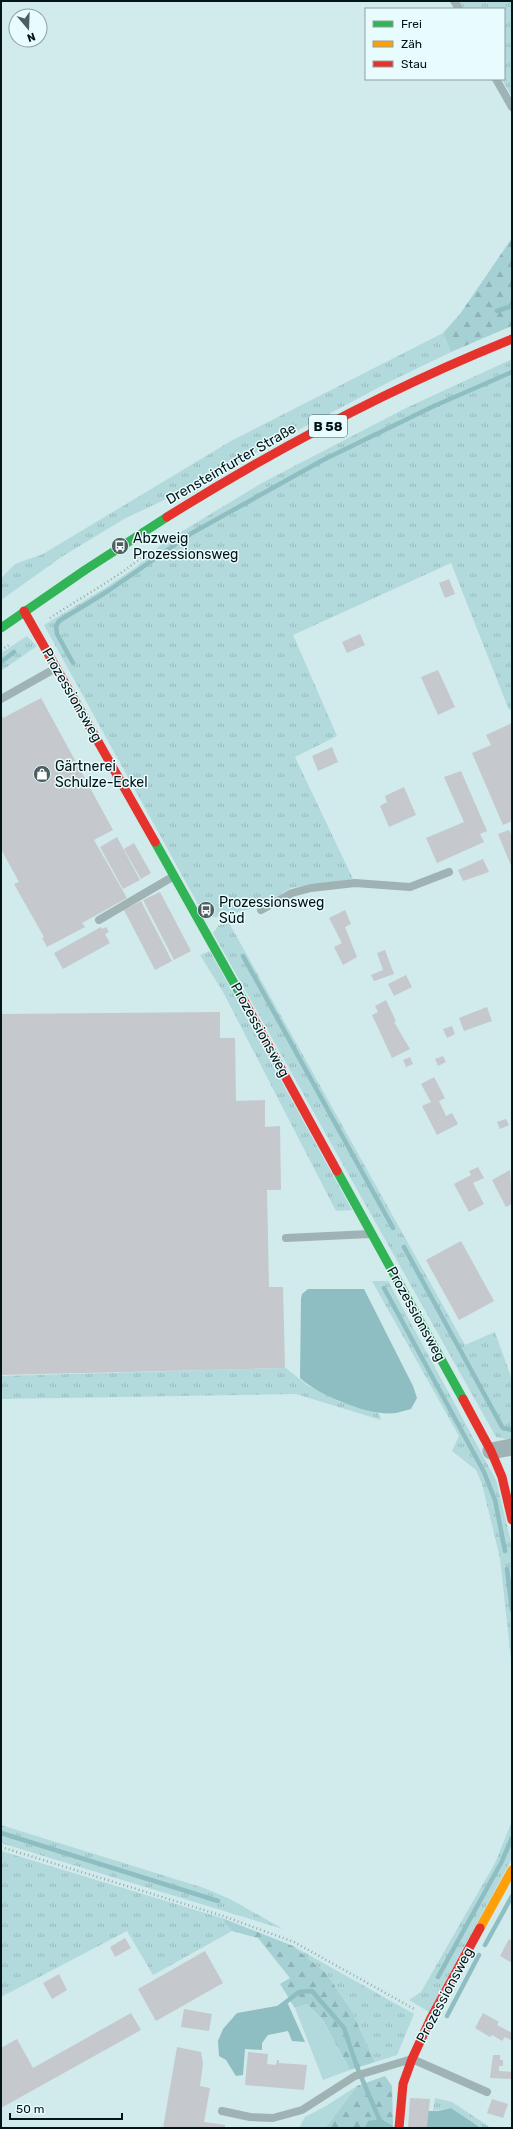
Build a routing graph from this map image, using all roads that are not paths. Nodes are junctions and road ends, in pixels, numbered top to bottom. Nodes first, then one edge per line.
1 (497, 80) edge
2 (512, 107) edge
3 (512, 339) edge
4 (24, 611) junction
5 (1, 628) edge
6 (57, 667) junction
7 (1, 699) edge
8 (449, 872) dead end
9 (175, 876) junction
10 (261, 910) dead end
11 (99, 920) dead end
12 (372, 1234) junction
13 (286, 1238) dead end
14 (512, 1448) edge
15 (491, 1451) junction
16 (512, 1520) edge
17 (512, 1870) edge
18 (412, 2059) junction
19 (487, 2092) dead end
20 (222, 2111) dead end
21 (399, 2124) edge

1 - 2 lane
3 - 4 street, Drensteinfurter Straße / B 58
4 - 5 street, Drensteinfurter Straße / B 58
4 - 6 street, Prozessionsweg
6 - 7 lane
6 - 9 street, Prozessionsweg
8 - 10 lane
9 - 11 lane
9 - 12 street, Prozessionsweg
12 - 13 lane
12 - 15 street, Prozessionsweg
14 - 15 street
15 - 16 street, Prozessionsweg
17 - 18 street, Prozessionsweg
18 - 19 lane
18 - 20 lane
18 - 21 street, Prozessionsweg

